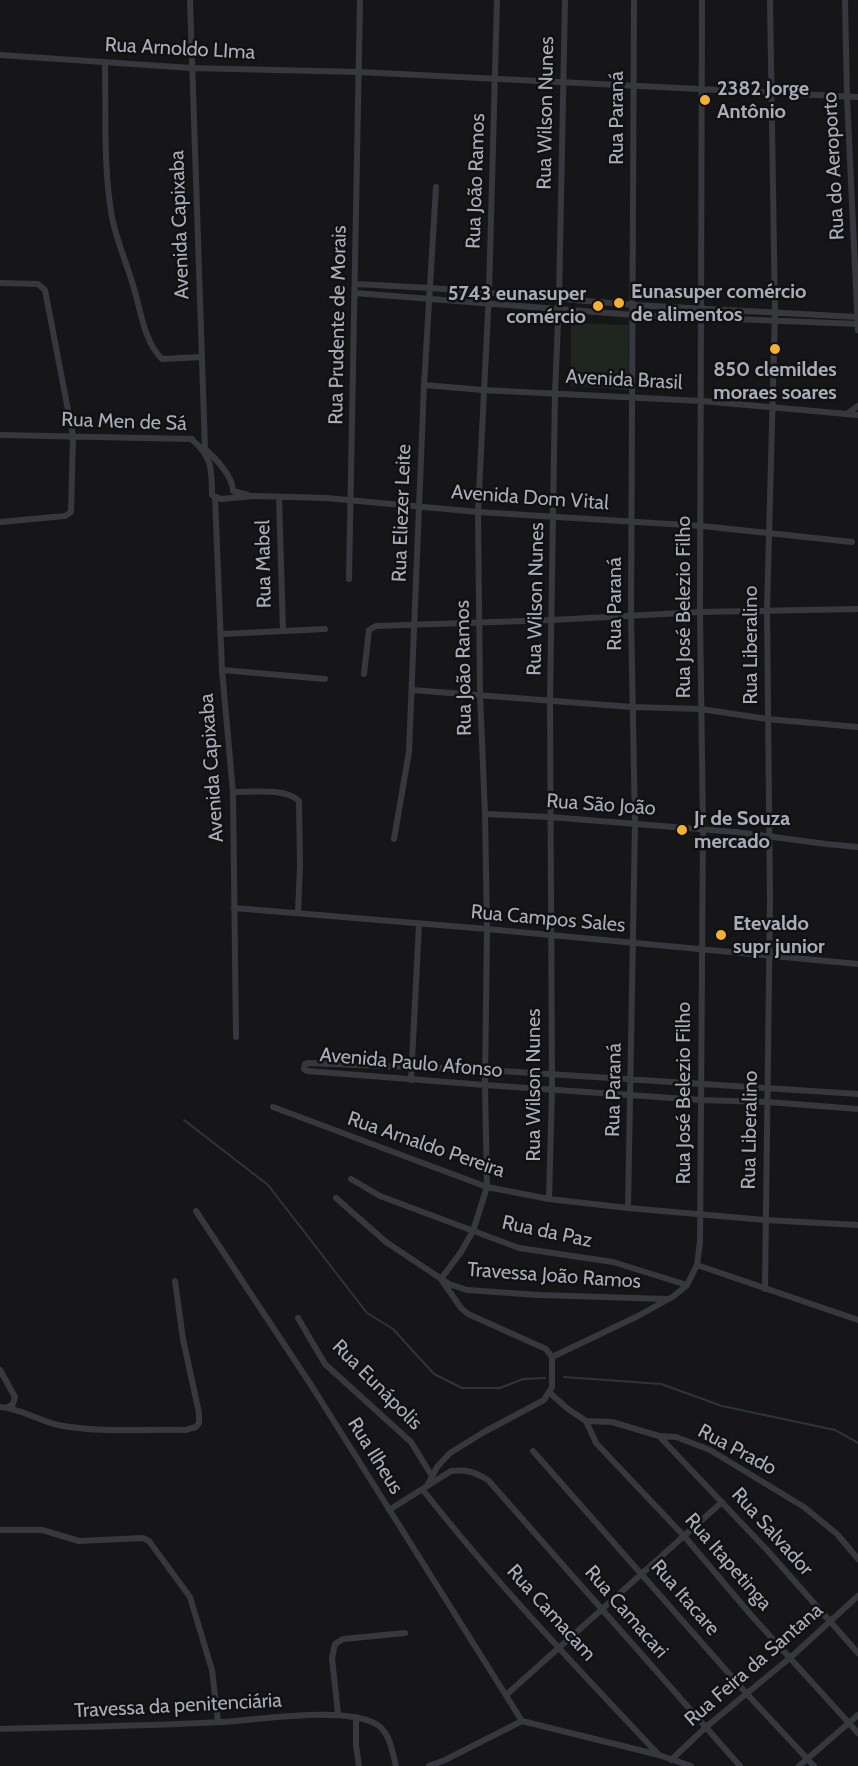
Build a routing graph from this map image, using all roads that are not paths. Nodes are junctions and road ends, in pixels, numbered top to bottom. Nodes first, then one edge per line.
1 (190, 0) edge
2 (360, 0) edge
3 (497, 0) edge
4 (565, 0) edge
5 (634, 0) edge
6 (702, 0) edge
7 (770, 0) edge
8 (845, 0) edge
9 (0, 55) edge
10 (105, 62) junction
11 (191, 68) junction
12 (359, 72) junction
13 (495, 80) junction
14 (563, 82) junction
15 (634, 85) junction
16 (702, 90) junction
17 (772, 92) junction
18 (847, 97) junction
19 (858, 97) edge
20 (436, 187) dead end
21 (856, 281) edge
22 (0, 283) edge
23 (356, 284) junction
24 (431, 288) junction
25 (489, 292) junction
26 (355, 293) junction
27 (430, 298) junction
28 (559, 298) junction
29 (488, 302) junction
30 (634, 305) junction
31 (702, 308) junction
32 (559, 309) junction
33 (775, 313) junction
34 (634, 315) junction
35 (702, 318) junction
36 (774, 321) junction
37 (857, 322) edge
38 (201, 357) junction
39 (424, 385) junction
40 (483, 390) junction
41 (555, 393) junction
42 (633, 398) junction
43 (702, 401) junction
44 (858, 406) edge
45 (773, 407) junction
46 (848, 413) junction
47 (858, 415) edge
48 (0, 435) edge
49 (73, 436) junction
50 (191, 439) junction
51 (205, 449) junction
52 (255, 496) junction
53 (215, 497) junction
54 (279, 497) junction
55 (351, 500) junction
56 (418, 505) junction
57 (478, 512) junction
58 (554, 516) junction
59 (0, 522) edge
60 (632, 522) junction
61 (702, 526) junction
62 (768, 534) junction
63 (852, 542) dead end
64 (349, 579) dead end
65 (858, 609) edge
66 (767, 610) junction
67 (700, 612) junction
68 (631, 616) junction
69 (552, 620) junction
70 (480, 623) junction
71 (415, 626) junction
72 (325, 629) dead end
73 (283, 630) junction
74 (222, 634) junction
75 (222, 670) junction
76 (364, 674) dead end
77 (325, 679) dead end
78 (412, 690) junction
79 (480, 694) junction
80 (550, 700) junction
81 (632, 706) junction
82 (701, 709) junction
83 (767, 719) junction
84 (858, 727) edge
85 (232, 792) junction
86 (485, 814) junction
87 (550, 817) junction
88 (635, 824) junction
89 (702, 829) junction
90 (770, 836) junction
91 (394, 839) dead end
92 (858, 846) edge
93 (234, 908) junction
94 (298, 913) junction
95 (419, 925) junction
96 (487, 929) junction
97 (550, 935) junction
98 (633, 943) junction
99 (701, 950) junction
100 (769, 956) junction
101 (858, 964) edge
102 (236, 1037) dead end
103 (412, 1068) junction
104 (486, 1070) junction
105 (551, 1074) junction
106 (411, 1080) junction
107 (631, 1080) junction
108 (701, 1084) junction
109 (485, 1085) junction
110 (768, 1088) junction
111 (552, 1090) junction
112 (631, 1094) junction
113 (858, 1094) edge
114 (701, 1100) junction
115 (768, 1102) junction
116 (273, 1107) dead end
117 (858, 1109) edge
118 (351, 1179) dead end
119 (487, 1187) junction
120 (336, 1198) dead end
121 (549, 1199) junction
122 (628, 1208) junction
123 (196, 1211) dead end
124 (700, 1214) junction
125 (765, 1220) junction
126 (858, 1225) edge
127 (473, 1231) junction
128 (697, 1265) junction
129 (441, 1279) junction
130 (175, 1281) dead end
131 (687, 1285) junction
132 (765, 1289) junction
133 (666, 1299) junction
134 (298, 1318) dead end
135 (858, 1320) edge
136 (552, 1357) junction
137 (0, 1370) edge
138 (550, 1393) junction
139 (0, 1407) edge
140 (8, 1407) junction
141 (586, 1420) junction
142 (659, 1436) junction
143 (533, 1451) dead end
144 (432, 1476) junction
145 (425, 1488) junction
146 (722, 1502) junction
147 (389, 1510) junction
148 (0, 1530) edge
149 (684, 1536) junction
150 (858, 1559) edge
151 (640, 1572) junction
152 (858, 1596) edge
153 (601, 1610) junction
154 (829, 1622) junction
155 (405, 1633) dead end
156 (559, 1648) junction
157 (858, 1653) edge
158 (791, 1657) junction
159 (747, 1694) junction
160 (506, 1695) junction
161 (338, 1714) junction
162 (858, 1715) edge
163 (356, 1717) junction
164 (522, 1721) junction
165 (218, 1722) junction
166 (849, 1723) junction
167 (706, 1727) junction
168 (0, 1729) edge
169 (858, 1733) edge
170 (658, 1755) junction
171 (808, 1759) junction
172 (672, 1760) junction
173 (359, 1766) edge
174 (396, 1766) edge
175 (429, 1766) edge
176 (692, 1766) edge
177 (740, 1766) edge
178 (799, 1766) edge
179 (814, 1766) edge

1 - 11 street, Avenida Capixaba
2 - 12 street, Rua Prudente de Morais
3 - 13 street, Rua João Ramos
4 - 14 street, Rua Wilson Nunes
5 - 15 street, Rua Paraná
6 - 16 street, Rua José Belezio Filho
7 - 17 street, Rua Liberalino
8 - 18 street, Rua do Aeroporto
9 - 10 street, Rua Arnoldo LIma
10 - 11 street, Rua Arnoldo LIma
10 - 38 street
11 - 12 street, Rua Arnoldo LIma
11 - 38 street, Avenida Capixaba
12 - 13 street, Rua Arnoldo LIma
12 - 23 street, Rua Prudente de Morais
13 - 14 street, Rua Arnoldo LIma
13 - 25 street, Rua João Ramos
14 - 15 street, Rua Arnoldo LIma
14 - 28 street, Rua Wilson Nunes
15 - 16 street, Rua Arnoldo LIma
15 - 30 street, Rua Paraná
16 - 17 street, Rua Arnoldo LIma
16 - 31 street, Rua José Belezio Filho
17 - 18 street, Rua Arnoldo LIma
17 - 33 street, Rua Liberalino
18 - 19 street, Rua Arnoldo LIma
18 - 21 street, Rua do Aeroporto
20 - 24 street, Rua Eliezer Leite
21 - 37 street, Rua do Aeroporto
22 - 49 street
23 - 24 street
23 - 26 street, Rua Prudente de Morais
24 - 25 street
24 - 27 street, Rua Eliezer Leite
25 - 28 street
25 - 29 street, Rua João Ramos
26 - 27 street
26 - 55 street, Rua Prudente de Morais
27 - 29 street
27 - 39 street, Rua Eliezer Leite
28 - 30 street
28 - 32 street, Rua Wilson Nunes
29 - 32 street
29 - 40 street, Rua João Ramos
30 - 31 street
30 - 34 street, Rua Paraná
31 - 33 street
31 - 35 street, Rua José Belezio Filho
32 - 34 street
32 - 41 street, Rua Wilson Nunes
33 - 36 street, Rua Liberalino
33 - 37 street
34 - 35 street
34 - 42 street, Rua Paraná
35 - 36 street
35 - 43 street, Rua José Belezio Filho
36 - 37 street
36 - 45 street, Rua Liberalino
38 - 51 street, Avenida Capixaba
39 - 40 street, Avenida Brasil
39 - 56 street, Rua Eliezer Leite
40 - 41 street, Avenida Brasil
40 - 57 street, Rua João Ramos
41 - 42 street, Avenida Brasil
41 - 58 street, Rua Wilson Nunes
42 - 43 street, Avenida Brasil
42 - 60 street, Rua Paraná
43 - 45 street, Avenida Brasil
43 - 61 street, Rua José Belezio Filho
44 - 46 street
45 - 46 street, Avenida Brasil
45 - 62 street, Rua Liberalino
46 - 47 street, Avenida Brasil
48 - 49 street, Rua Men de Sá
49 - 50 street, Rua Men de Sá
49 - 59 street
50 - 51 street, Rua Men de Sá
50 - 53 street
51 - 52 street, Rua Men de Sá
52 - 53 street, Avenida Dom Vital
52 - 54 street, Avenida Dom Vital
53 - 74 street, Avenida Capixaba
54 - 55 street, Avenida Dom Vital
54 - 73 street, Rua Mabel
55 - 56 street, Avenida Dom Vital
55 - 64 street, Rua Prudente de Morais
56 - 57 street, Avenida Dom Vital
56 - 71 street, Rua Eliezer Leite
57 - 58 street, Avenida Dom Vital
57 - 70 street, Rua João Ramos
58 - 60 street, Avenida Dom Vital
58 - 69 street, Rua Wilson Nunes
60 - 61 street, Avenida Dom Vital
60 - 68 street, Rua Paraná
61 - 62 street, Avenida Dom Vital
61 - 67 street, Rua José Belezio Filho
62 - 63 street, Avenida Dom Vital
62 - 66 street, Rua Liberalino
65 - 66 street
66 - 67 street
66 - 83 street, Rua Liberalino
67 - 68 street
67 - 82 street, Rua José Belezio Filho
68 - 69 street
68 - 81 street, Rua Paraná
69 - 70 street
69 - 80 street, Rua Wilson Nunes
70 - 71 street
70 - 79 street, Rua João Ramos
71 - 76 street
71 - 78 street, Rua Eliezer Leite
72 - 73 street
73 - 74 street
74 - 75 street, Avenida Capixaba
75 - 77 street
75 - 85 street, Avenida Capixaba
78 - 79 street
78 - 91 street, Rua Eliezer Leite
79 - 80 street
79 - 86 street, Rua João Ramos
80 - 81 street
80 - 87 street, Rua Wilson Nunes
81 - 82 street
81 - 88 street, Rua Paraná
82 - 83 street
82 - 89 street, Rua José Belezio Filho
83 - 84 street
83 - 90 street, Rua Liberalino
85 - 93 street, Avenida Capixaba
85 - 94 street
86 - 87 street, Rua São João
86 - 96 street, Rua João Ramos
87 - 88 street, Rua São João
87 - 97 street, Rua Wilson Nunes
88 - 89 street, Rua São João
88 - 98 street, Rua Paraná
89 - 90 street, Rua São João
89 - 99 street, Rua José Belezio Filho
90 - 92 street, Rua São João
90 - 100 street, Rua Liberalino
93 - 94 street, Rua Campos Sales
93 - 102 street, Avenida Capixaba
94 - 95 street, Rua Campos Sales
95 - 96 street, Rua Campos Sales
95 - 103 street
96 - 97 street, Rua Campos Sales
96 - 104 street, Rua João Ramos
97 - 98 street, Rua Campos Sales
97 - 105 street, Rua Wilson Nunes
98 - 99 street, Rua Campos Sales
98 - 107 street, Rua Paraná
99 - 100 street, Rua Campos Sales
99 - 108 street, Rua José Belezio Filho
100 - 101 street, Rua Campos Sales
100 - 110 street, Rua Liberalino
103 - 104 street, Avenida Paulo Afonso
103 - 106 street
103 - 106 street, Avenida Paulo Afonso
104 - 105 street, Avenida Paulo Afonso
104 - 109 street, Rua João Ramos
105 - 107 street, Avenida Paulo Afonso
105 - 111 street, Rua Wilson Nunes
106 - 109 street, Avenida Paulo Afonso
107 - 108 street, Avenida Paulo Afonso
107 - 112 street, Rua Paraná
108 - 110 street, Avenida Paulo Afonso
108 - 114 street, Rua José Belezio Filho
109 - 111 street, Avenida Paulo Afonso
109 - 119 street, Rua João Ramos
110 - 113 street, Avenida Paulo Afonso
110 - 115 street, Rua Liberalino
111 - 112 street, Avenida Paulo Afonso
111 - 121 street, Rua Wilson Nunes
112 - 114 street, Avenida Paulo Afonso
112 - 122 street, Rua Paraná
114 - 115 street, Avenida Paulo Afonso
114 - 124 street, Rua José Belezio Filho
115 - 117 street, Avenida Paulo Afonso
115 - 125 street, Rua Liberalino
116 - 119 street, Rua Arnaldo Pereira
118 - 127 street, Rua da Paz
119 - 121 street, Rua Arnaldo Pereira
119 - 127 street, Rua João Ramos
120 - 129 street
121 - 122 street, Rua Arnaldo Pereira
122 - 124 street, Rua Arnaldo Pereira
123 - 147 street, Rua Ilheus
124 - 125 street, Rua Arnaldo Pereira
124 - 128 street, Rua José Belezio Filho
125 - 126 street, Rua Arnaldo Pereira
125 - 132 street, Rua Liberalino
127 - 129 street, Rua João Ramos
127 - 131 street, Rua da Paz
128 - 131 street
128 - 132 street
129 - 133 street, Travessa João Ramos
129 - 136 street
130 - 140 street
131 - 133 street
132 - 135 street
133 - 136 street
134 - 144 street, Rua Eunápolis
136 - 138 street
137 - 140 street
138 - 141 street, Rua Prado
138 - 144 street
139 - 140 street
141 - 142 street, Rua Prado
141 - 149 street, Rua Itapetinga
142 - 146 street, Rua Salvador
142 - 150 street, Rua Prado
143 - 151 street, Rua Itacare
144 - 145 street
145 - 147 street
145 - 153 street, Rua Camacari
145 - 156 street, Rua Camacam
146 - 149 street
146 - 154 street, Rua Salvador
147 - 160 street, Rua Ilheus
148 - 165 street
149 - 151 street
149 - 158 street, Rua Itapetinga
151 - 153 street
151 - 159 street, Rua Itacare
152 - 154 street, Rua Feira da Santana
153 - 156 street
153 - 167 street, Rua Camacari
154 - 157 street, Rua Salvador
154 - 158 street, Rua Feira da Santana
155 - 161 street
156 - 160 street
156 - 170 street, Rua Camacam
158 - 159 street, Rua Feira da Santana
158 - 166 street, Rua Itapetinga
159 - 167 street, Rua Feira da Santana
159 - 171 street, Rua Itacare
160 - 164 street, Rua Ilheus
161 - 163 street, Travessa da penitenciária
161 - 165 street, Travessa da penitenciária
162 - 166 street
163 - 173 street
163 - 174 street, Travessa da penitenciária
164 - 170 street
164 - 175 street
165 - 168 street, Travessa da penitenciária
166 - 169 street, Rua Itapetinga
166 - 171 street
167 - 172 street, Rua Feira da Santana
167 - 177 street, Rua Camacari
170 - 172 street
171 - 178 street
171 - 179 street, Rua Itacare
172 - 176 street

